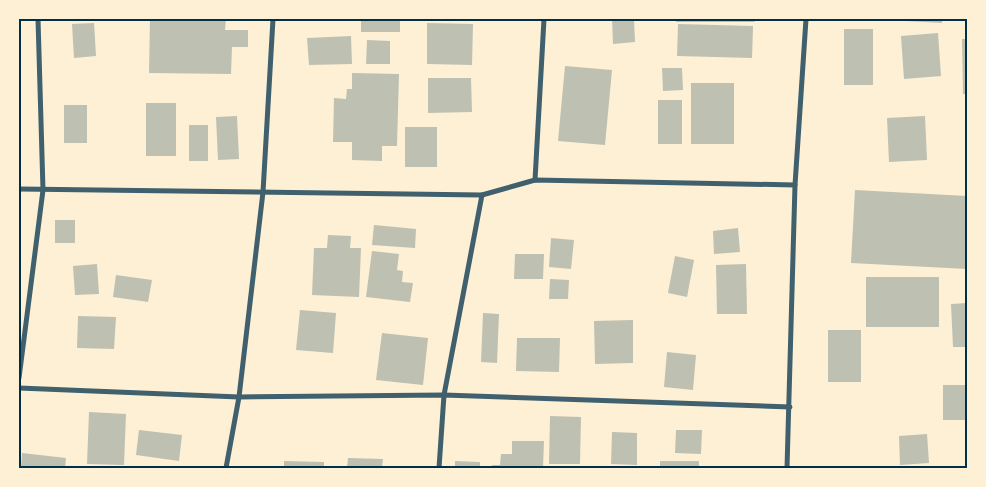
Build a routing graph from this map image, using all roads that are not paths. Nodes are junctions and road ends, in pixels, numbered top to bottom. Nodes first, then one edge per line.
1 (38, 19) edge
2 (273, 19) edge
3 (544, 19) edge
4 (806, 19) edge
5 (535, 180) junction
6 (795, 185) junction
7 (19, 189) edge
8 (43, 190) junction
9 (263, 192) junction
10 (482, 195) junction
11 (19, 378) edge
12 (19, 388) edge
13 (444, 396) junction
14 (239, 397) junction
15 (790, 408) junction
16 (226, 468) edge
17 (439, 468) edge
18 (787, 468) edge

1 - 8 street
2 - 9 street
3 - 5 street
4 - 6 street
5 - 6 street
5 - 10 street
6 - 15 street
7 - 8 street
8 - 9 street
8 - 11 street
9 - 10 street
9 - 14 street
10 - 13 street
12 - 14 street
13 - 14 street
13 - 15 street
13 - 17 street
14 - 16 street
15 - 18 street

